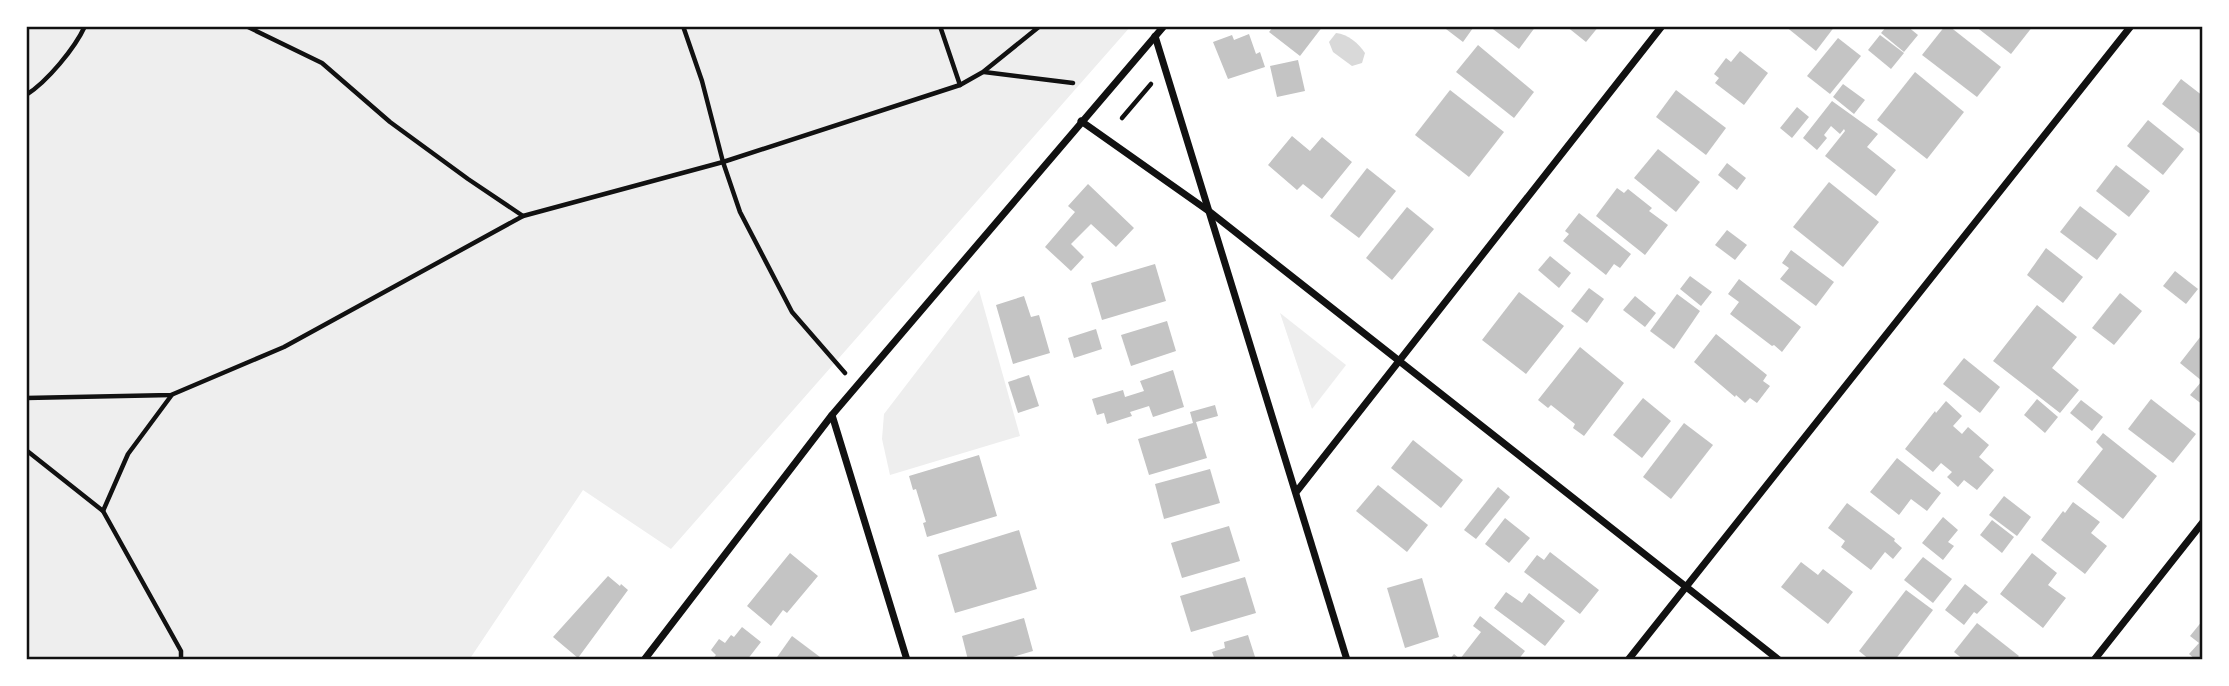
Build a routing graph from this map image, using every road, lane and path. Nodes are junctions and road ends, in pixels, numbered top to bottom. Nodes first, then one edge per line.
1 (85, 26) edge
2 (246, 26) edge
3 (683, 26) edge
4 (940, 26) edge
5 (1040, 26) edge
6 (1164, 26) edge
7 (1662, 26) edge
8 (2131, 26) edge
9 (1155, 36) junction
10 (983, 72) junction
11 (1159, 74) dead end
12 (1073, 83) dead end
13 (960, 85) junction
14 (26, 95) edge
15 (1122, 118) dead end
16 (1081, 121) junction
17 (723, 162) junction
18 (1210, 212) junction
19 (523, 216) junction
20 (1399, 361) junction
21 (857, 386) junction
22 (171, 395) junction
23 (26, 398) edge
24 (832, 415) junction
25 (26, 450) edge
26 (1297, 491) junction
27 (103, 511) junction
28 (2203, 522) edge
29 (1687, 588) junction
30 (181, 660) edge
31 (644, 660) edge
32 (907, 660) edge
33 (1347, 660) edge
34 (1628, 660) edge
35 (1779, 660) edge
36 (2094, 660) edge

1 - 14 path
2 - 19 path
3 - 17 path
4 - 13 path
5 - 10 path
6 - 9 street
7 - 20 street
8 - 29 street
9 - 16 street
9 - 18 street
10 - 12 path
10 - 13 path
11 - 15 path
13 - 17 path
16 - 18 street
16 - 21 street
17 - 19 path
17 - 21 path
18 - 20 street
18 - 26 street
19 - 22 path
20 - 26 street
20 - 29 street
21 - 24 street
22 - 23 path
22 - 27 path
24 - 31 street
24 - 32 street
25 - 27 path
26 - 33 street
27 - 30 path
28 - 36 street
29 - 34 street
29 - 35 street

